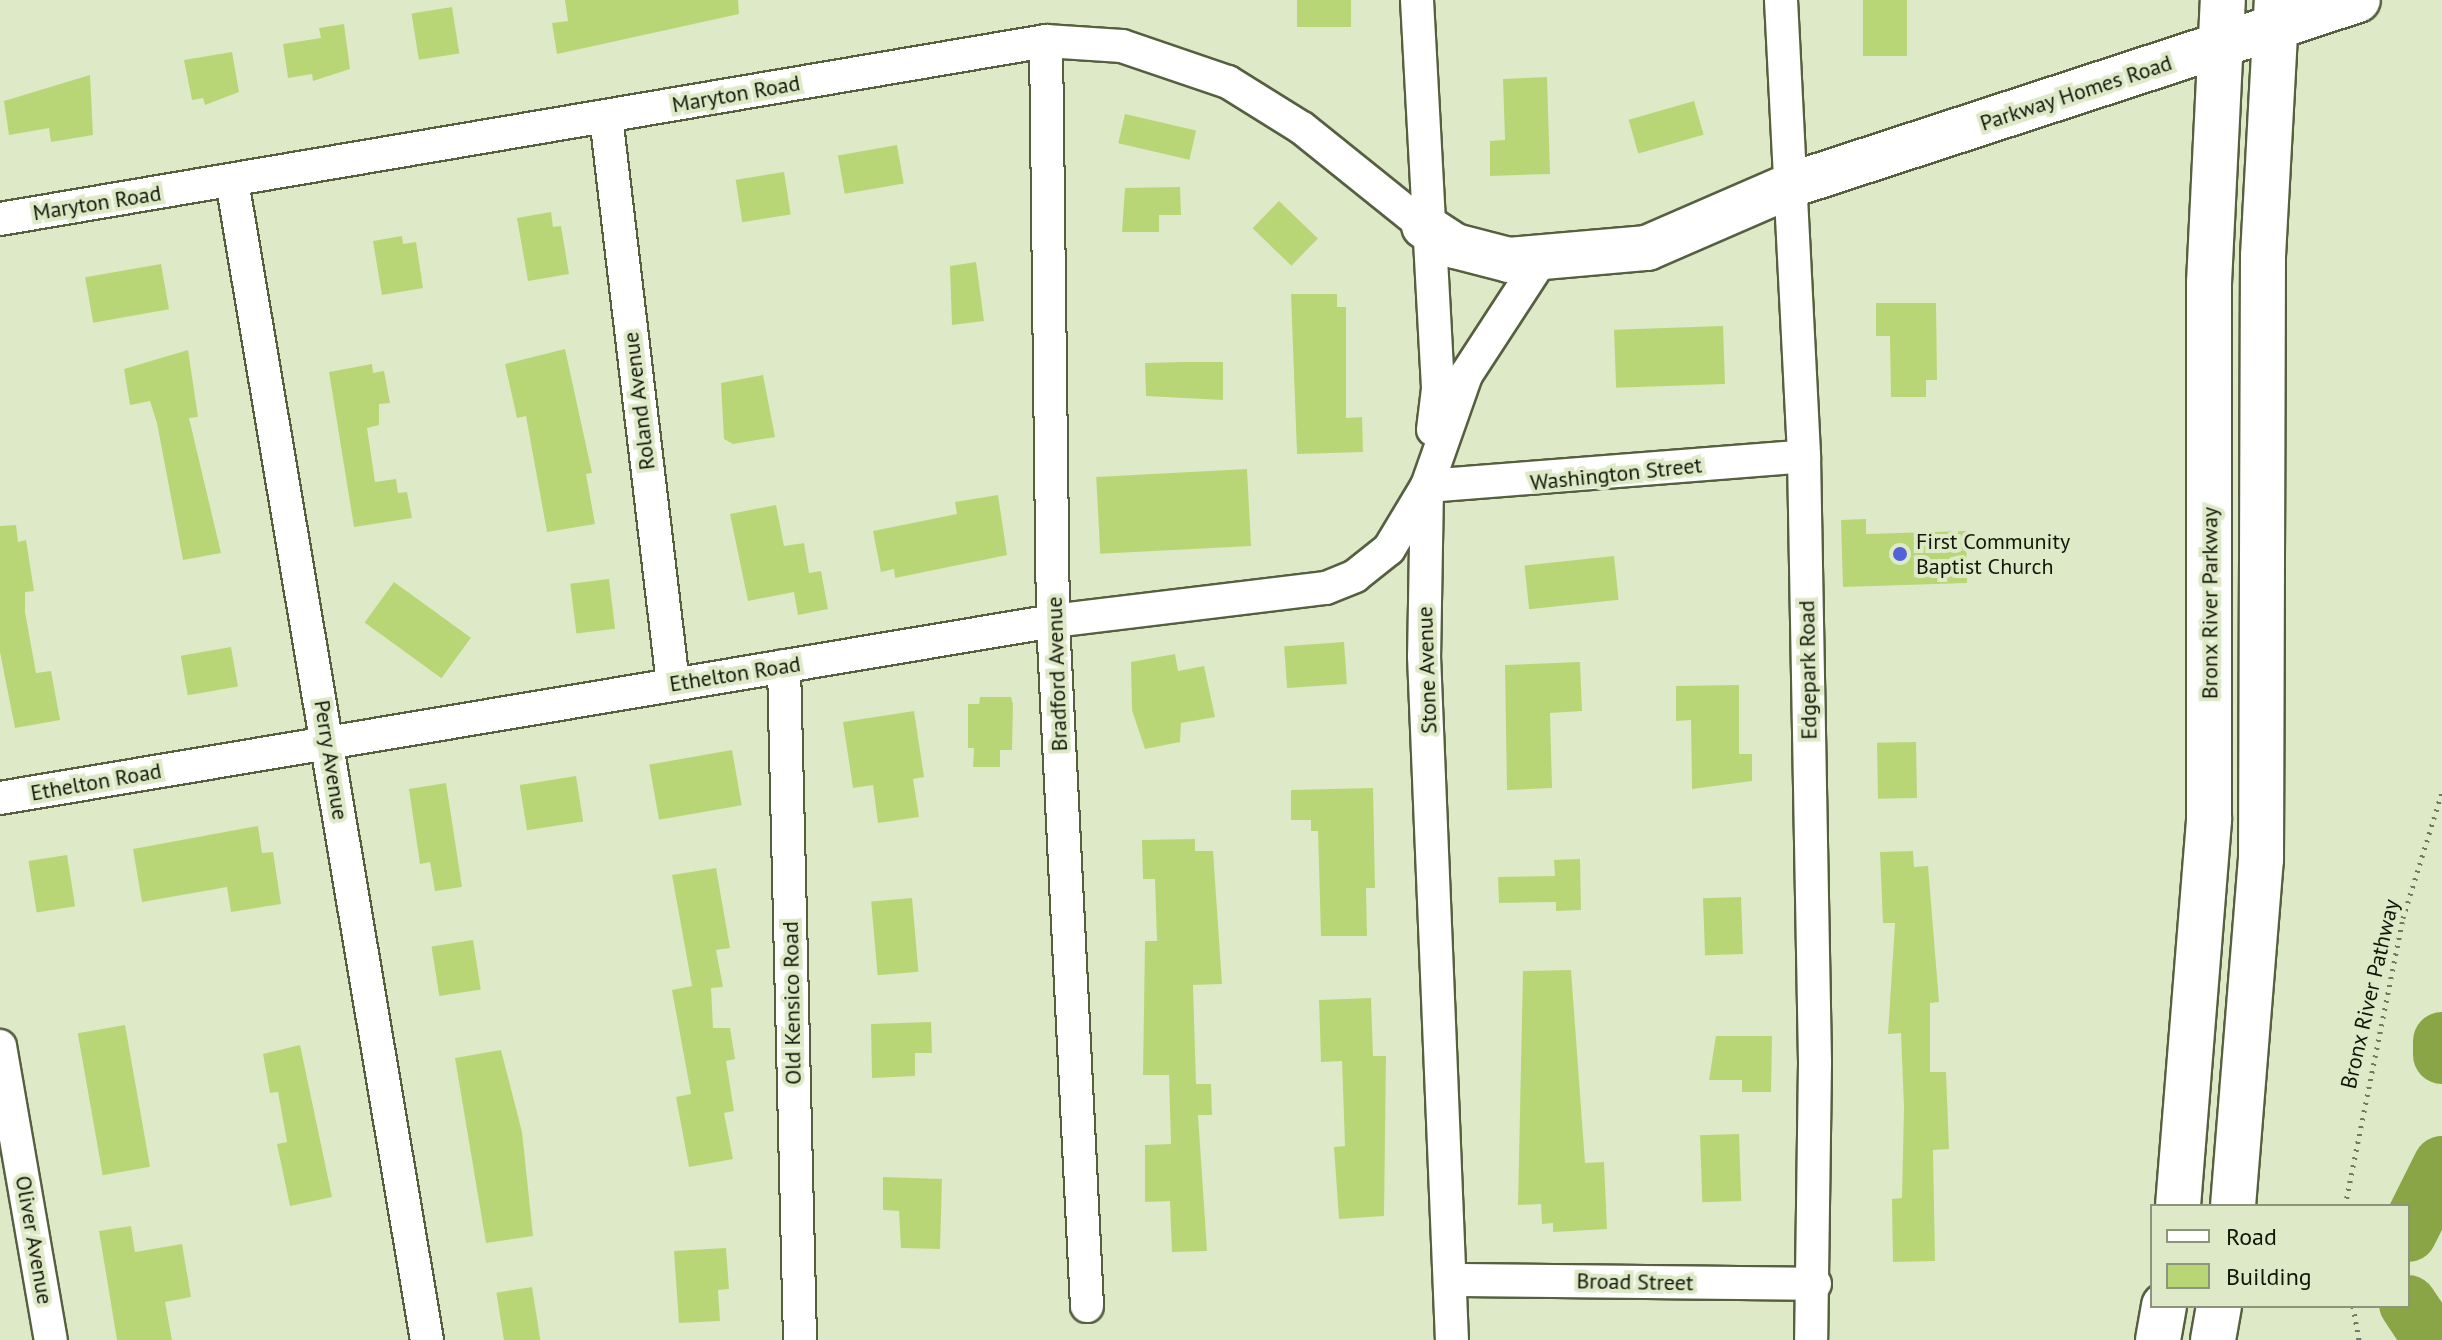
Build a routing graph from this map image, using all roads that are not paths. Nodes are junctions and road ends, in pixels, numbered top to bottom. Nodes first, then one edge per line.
1 (1417, 0) edge
2 (1781, 0) edge
3 (2223, 0) edge
4 (2358, 0) edge
5 (2276, 14) edge
6 (1046, 41) junction
7 (2219, 47) junction
8 (606, 117) junction
9 (232, 181) junction
10 (1794, 184) junction
11 (0, 219) edge
12 (1424, 226) junction
13 (1541, 260) junction
14 (1804, 456) junction
15 (1427, 486) junction
16 (1053, 621) junction
17 (784, 666) junction
18 (673, 684) junction
19 (329, 743) junction
20 (0, 798) edge
21 (0, 1046) edge
22 (2178, 1204) edge
23 (2233, 1204) edge
24 (1454, 1280) junction
25 (1815, 1284) junction
26 (1087, 1306) dead end
27 (2164, 1308) edge
28 (2219, 1308) edge
29 (51, 1340) edge
30 (427, 1340) edge
31 (800, 1340) edge
32 (1452, 1340) edge
33 (1811, 1340) edge
34 (2158, 1340) edge
35 (2213, 1340) edge

1 - 12 street, Stone Avenue
2 - 10 street, Edgepark Road
3 - 7 main road, Bronx River Parkway
4 - 5 main road, Parkway Homes Road
5 - 7 main road, Parkway Homes Road
5 - 23 main road
6 - 8 street, Maryton Road
6 - 12 street, Maryton Road
6 - 16 street, Bradford Avenue
7 - 10 main road, Parkway Homes Road
7 - 22 main road, Bronx River Parkway
8 - 9 street, Maryton Road
8 - 18 street, Roland Avenue
9 - 11 street, Maryton Road
9 - 19 street, Perry Avenue
10 - 13 main road, Parkway Homes Road
10 - 14 street, Edgepark Road
12 - 13 main road, Parkway Homes Road
12 - 15 street, Stone Avenue
13 - 15 street
14 - 15 street, Washington Street
14 - 25 street, Edgepark Road
15 - 16 street, Ethelton Road
15 - 24 street, Stone Avenue
16 - 17 street, Ethelton Road
16 - 26 street, Bradford Avenue
17 - 18 street, Ethelton Road
17 - 31 street, Old Kensico Road
18 - 19 street, Ethelton Road
19 - 20 street, Ethelton Road
19 - 30 street, Perry Avenue
21 - 29 street, Oliver Avenue
24 - 25 street, Broad Street
24 - 32 street, Stone Avenue
25 - 33 street, Edgepark Road
27 - 34 main road
28 - 35 main road

